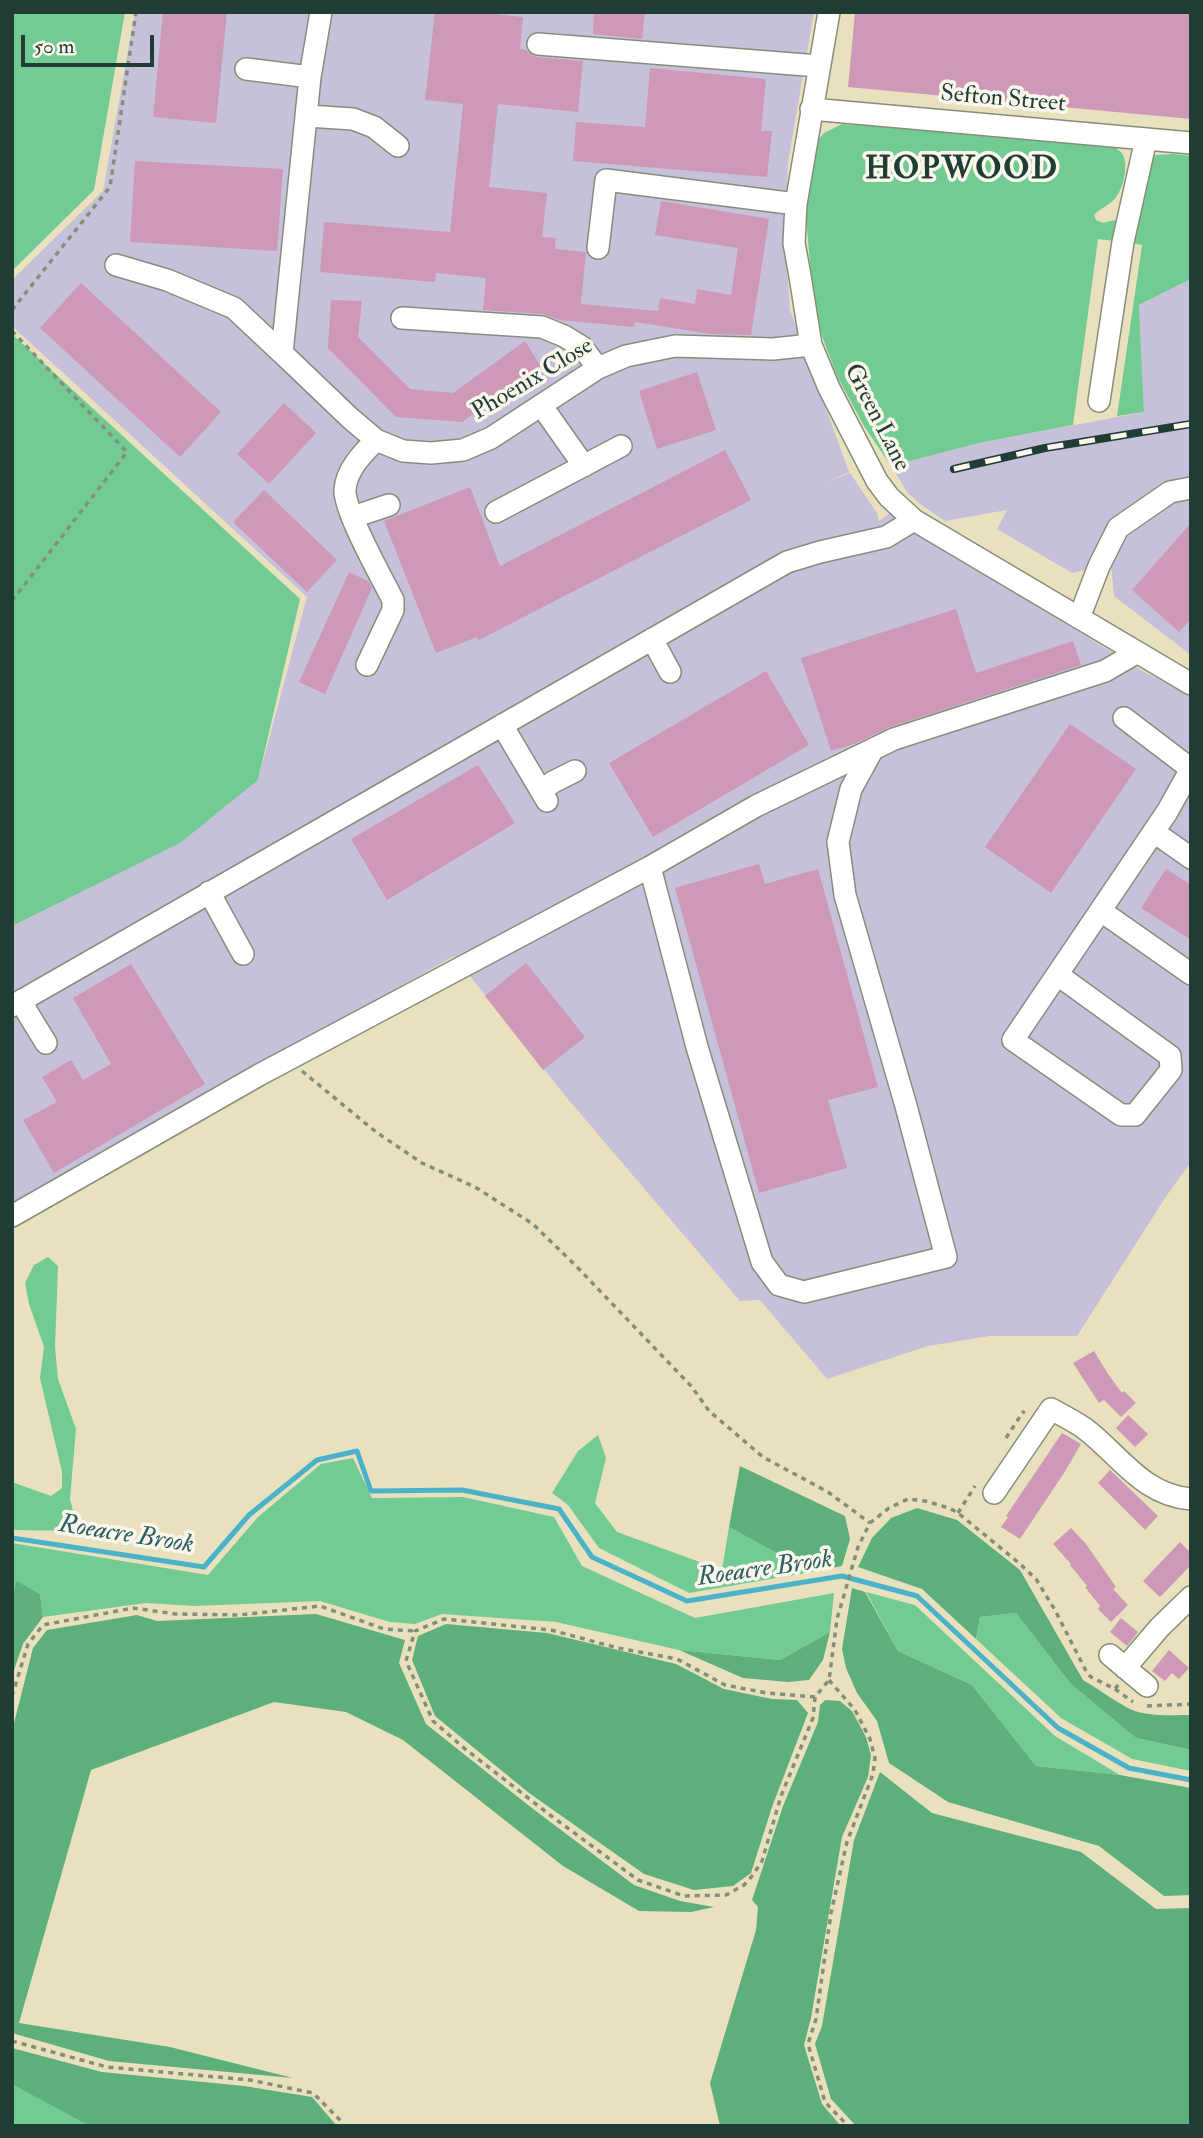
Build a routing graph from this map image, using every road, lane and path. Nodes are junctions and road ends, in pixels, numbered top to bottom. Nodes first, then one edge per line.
1 (136, 12) edge
2 (321, 12) edge
3 (829, 12) edge
4 (538, 44) dead end
5 (820, 60) junction
6 (246, 69) dead end
7 (310, 77) junction
8 (811, 109) junction
9 (307, 116) junction
10 (1146, 139) junction
11 (1191, 143) edge
12 (398, 146) dead end
13 (796, 204) junction
14 (598, 248) dead end
15 (116, 265) dead end
16 (12, 310) edge
17 (402, 318) dead end
18 (12, 331) edge
19 (811, 345) junction
20 (282, 354) junction
21 (598, 368) junction
22 (1100, 401) dead end
23 (541, 405) junction
24 (376, 440) junction
25 (621, 446) dead end
26 (584, 466) junction
27 (1191, 488) edge
28 (389, 505) dead end
29 (496, 512) dead end
30 (353, 517) junction
31 (914, 520) junction
32 (12, 601) edge
33 (1079, 618) junction
34 (652, 639) junction
35 (1136, 653) junction
36 (367, 665) dead end
37 (670, 672) dead end
38 (1191, 684) edge
39 (1124, 718) dead end
40 (502, 725) junction
41 (873, 749) junction
42 (1191, 769) edge
43 (575, 771) dead end
44 (1153, 832) junction
45 (1191, 858) edge
46 (650, 867) junction
47 (209, 892) junction
48 (1101, 911) junction
49 (243, 954) dead end
50 (1191, 974) edge
51 (1058, 975) junction
52 (17, 1003) edge
53 (46, 1043) dead end
54 (295, 1056) junction
55 (12, 1216) edge
56 (994, 1493) dead end
57 (1191, 1499) edge
58 (870, 1523) junction
59 (1191, 1597) edge
60 (415, 1631) junction
61 (1117, 1661) junction
62 (829, 1680) junction
63 (1147, 1686) dead end
64 (12, 1696) edge
65 (815, 1696) junction
66 (12, 2041) edge
67 (343, 2126) edge
68 (848, 2126) edge

1 - 16 path
2 - 7 street
3 - 5 street, Green Lane
4 - 5 street
5 - 8 street, Green Lane
6 - 7 street
7 - 9 street
8 - 10 street, Sefton Street
8 - 13 street, Green Lane
9 - 12 street
9 - 20 street
10 - 11 street, Sefton Street
10 - 22 street
13 - 14 street
13 - 19 street, Green Lane
15 - 20 street, Phoenix Close
17 - 21 street
18 - 32 path
19 - 21 street, Phoenix Close
19 - 31 street, Green Lane
20 - 24 street, Phoenix Close
21 - 23 street, Phoenix Close
23 - 24 street, Phoenix Close
23 - 26 street
24 - 30 street
25 - 26 street
26 - 29 street
27 - 33 street
28 - 30 street
30 - 36 street
31 - 33 street, Green Lane
31 - 34 street
33 - 35 street, Green Lane
34 - 37 street
34 - 40 street
35 - 38 street, Green Lane
35 - 41 street
39 - 42 street
40 - 43 street
40 - 47 street
41 - 46 street
41 - 46 street
42 - 44 street
44 - 45 street
44 - 48 street
46 - 54 street
47 - 49 street
47 - 52 street
48 - 50 street
48 - 51 street
51 - 51 street
52 - 53 street
54 - 55 street
54 - 58 path
56 - 57 street
58 - 61 path
58 - 62 path
59 - 61 street
60 - 64 path
60 - 65 path
60 - 65 path
61 - 63 street
62 - 65 path
62 - 68 path
66 - 67 path

